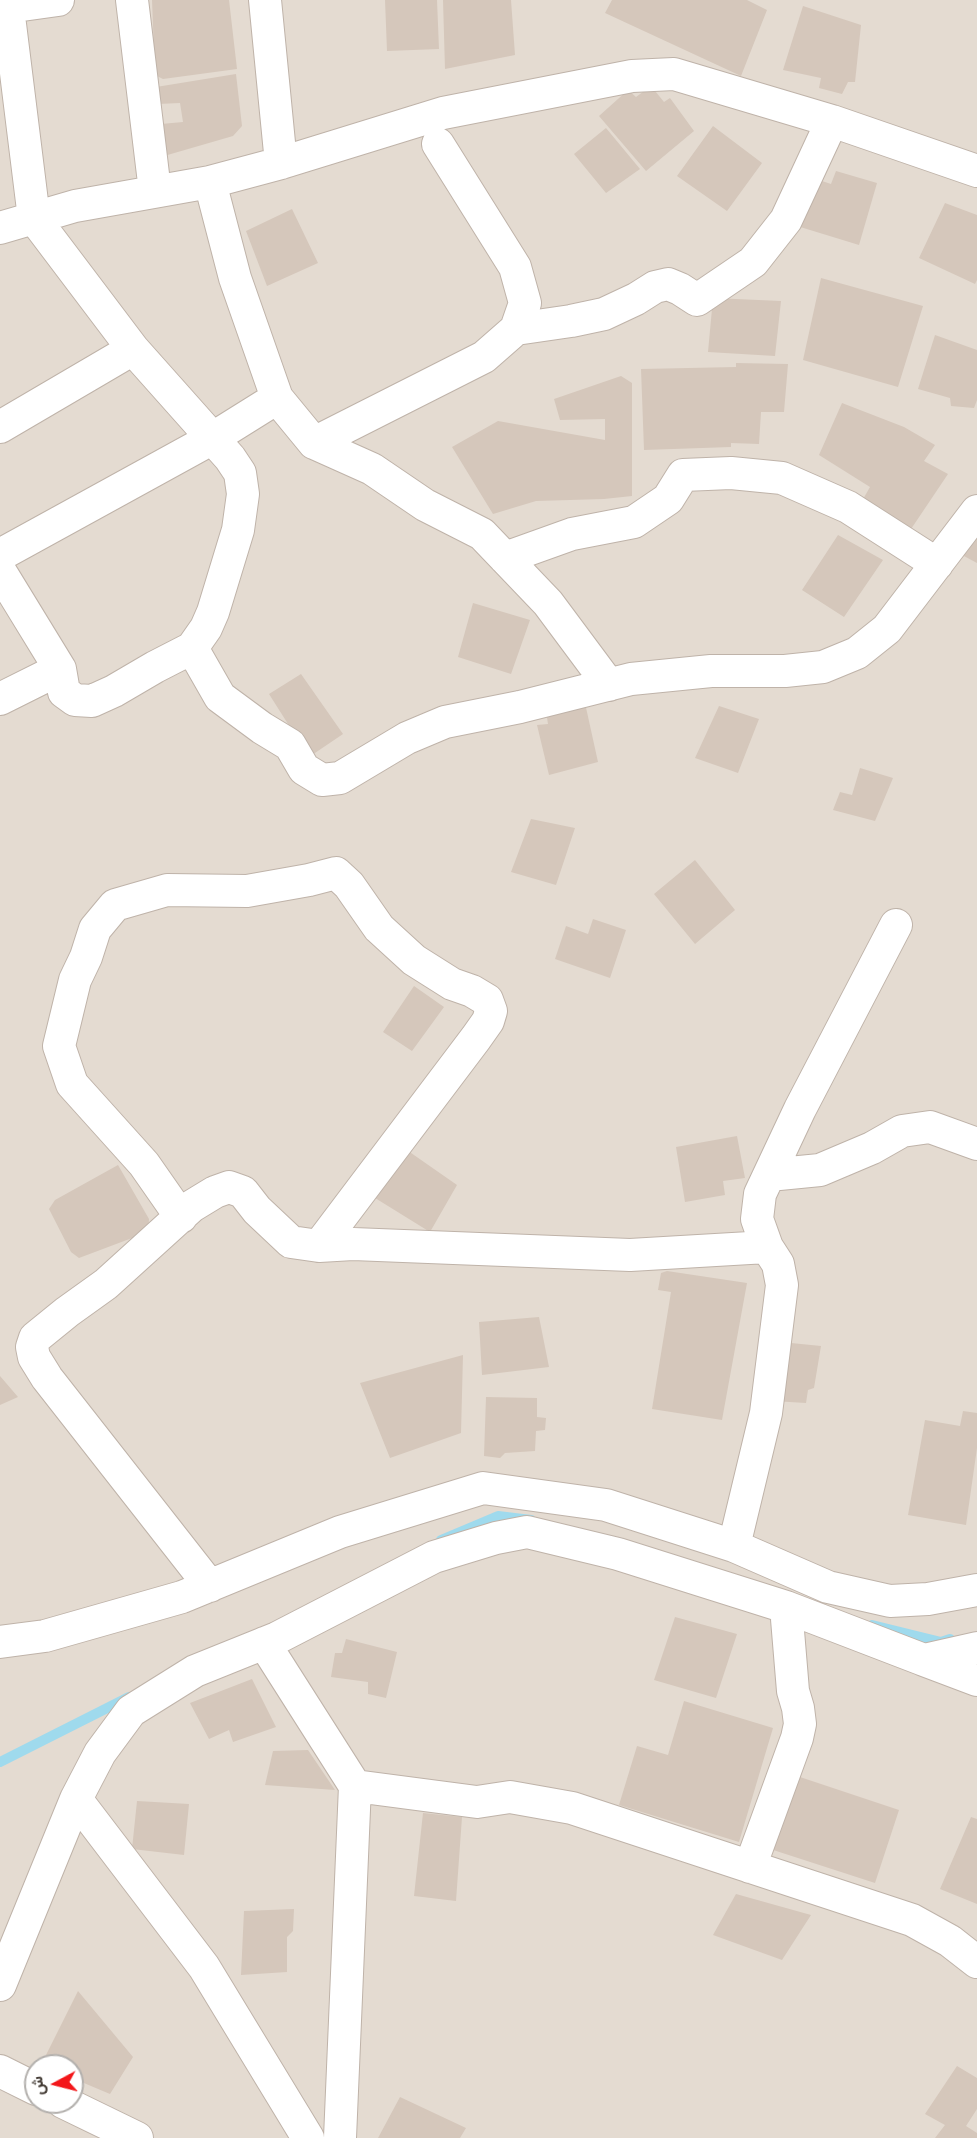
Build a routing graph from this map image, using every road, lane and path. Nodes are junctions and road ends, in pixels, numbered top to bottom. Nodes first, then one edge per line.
1 (58, 0) edge
2 (132, 0) edge
3 (265, 0) edge
4 (7, 4) edge
5 (832, 121) junction
6 (438, 144) dead end
7 (281, 163) junction
8 (977, 171) edge
9 (210, 182) junction
10 (155, 191) junction
11 (34, 218) junction
12 (0, 228) edge
13 (516, 329) junction
14 (133, 349) junction
15 (277, 398) junction
16 (0, 427) edge
17 (213, 438) junction
18 (314, 443) junction
19 (977, 511) edge
20 (506, 558) junction
21 (937, 564) junction
22 (0, 569) edge
23 (192, 648) junction
24 (60, 669) junction
25 (609, 685) junction
26 (0, 699) edge
27 (896, 925) dead end
28 (977, 1144) edge
29 (769, 1175) junction
30 (181, 1217) junction
31 (319, 1246) junction
32 (767, 1246) junction
33 (734, 1546) junction
34 (210, 1586) junction
35 (977, 1590) edge
36 (786, 1607) junction
37 (0, 1642) edge
38 (264, 1643) junction
39 (977, 1648) edge
40 (924, 1660) junction
41 (977, 1680) edge
42 (355, 1786) junction
43 (76, 1799) junction
44 (750, 1867) junction
45 (977, 1962) edge
46 (0, 1985) edge
47 (0, 2072) edge
48 (24, 2083) edge
49 (84, 2112) edge
50 (137, 2138) edge
51 (308, 2138) edge
52 (340, 2138) edge

1 - 4 street
2 - 10 street
3 - 7 street
4 - 11 street
5 - 7 street
5 - 8 street
5 - 13 street
6 - 13 street
7 - 9 street
9 - 10 street
9 - 15 street
10 - 11 street
11 - 12 street
11 - 14 street
13 - 18 street
14 - 16 street
14 - 17 street
15 - 17 street
15 - 18 street
17 - 22 street
17 - 23 street
18 - 20 street
19 - 21 street
20 - 21 street
20 - 25 street
21 - 25 street
22 - 24 street
23 - 24 street
23 - 25 street
24 - 26 street
27 - 29 street
28 - 29 street
29 - 32 street
30 - 31 street
30 - 31 street
30 - 34 street
31 - 32 street
32 - 33 street
33 - 34 street
33 - 35 street
34 - 37 street
36 - 38 street
36 - 40 street
36 - 44 street
38 - 42 street
38 - 43 street
39 - 40 street
40 - 41 street
42 - 44 street
42 - 52 street
43 - 46 street
43 - 51 street
44 - 45 street
47 - 48 street
49 - 50 street

